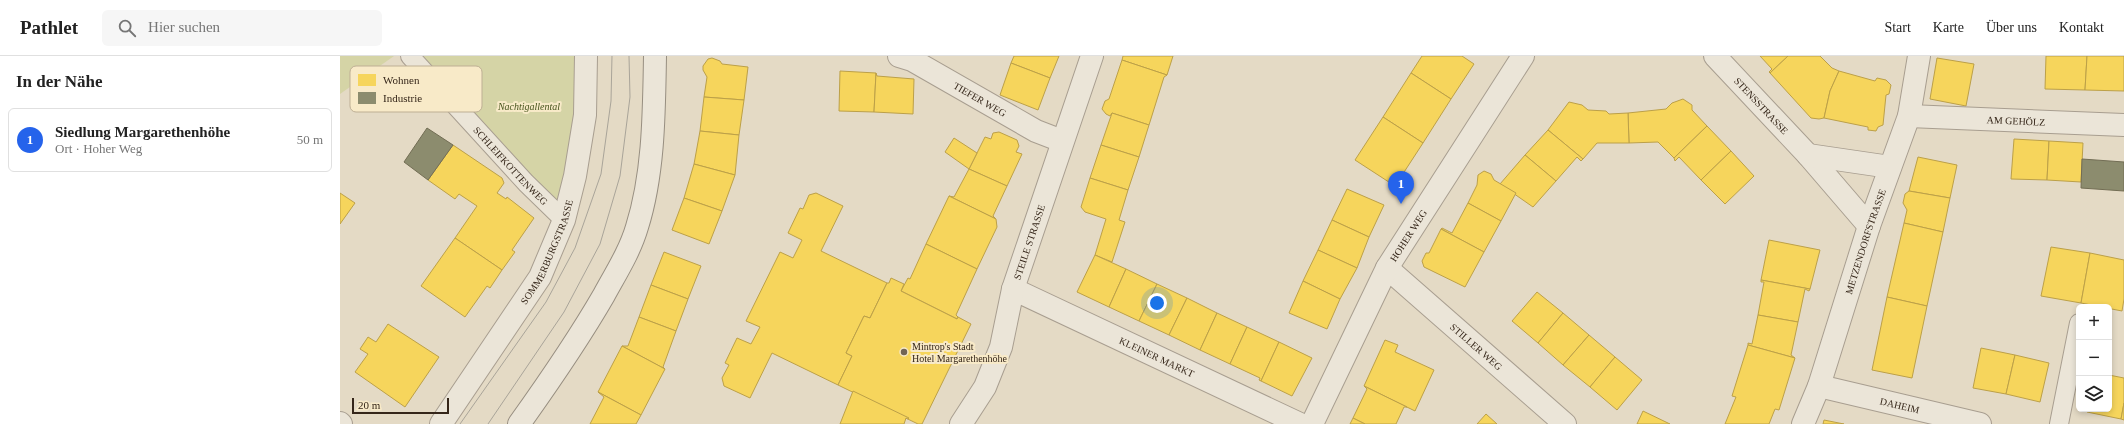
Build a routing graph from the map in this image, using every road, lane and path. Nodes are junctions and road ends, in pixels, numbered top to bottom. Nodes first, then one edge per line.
1 (410, 56) edge
2 (586, 56) edge
3 (655, 56) edge
4 (899, 56) edge
5 (1092, 56) edge
6 (1523, 56) edge
7 (1715, 56) edge
8 (1919, 56) edge
9 (419, 66) edge
10 (461, 112) edge
11 (1908, 116) junction
12 (2124, 125) edge
13 (1062, 141) junction
14 (1808, 155) junction
15 (1890, 167) junction
16 (564, 220) junction
17 (1869, 226) junction
18 (1387, 268) junction
19 (1013, 289) junction
20 (2076, 338) edge
21 (1819, 386) junction
22 (441, 424) edge
23 (519, 424) edge
24 (960, 424) edge
25 (1300, 424) edge
26 (1312, 424) edge
27 (1565, 424) edge
28 (1803, 424) edge
29 (1980, 424) edge
30 (2059, 424) edge

1 - 9 lane, SCHLEIFKOTTENWEG
2 - 16 street, SOMMERBURGSTRASSE
3 - 23 street
4 - 13 street, TIEFER WEG
5 - 13 street, STEILE STRASSE
6 - 18 street, HOHER WEG
7 - 14 street, STENSSTRASSE
8 - 11 street, METZENDORFSTRASSE
10 - 16 lane, SCHLEIFKOTTENWEG
11 - 12 street, AM GEHÖLZ
11 - 15 street, METZENDORFSTRASSE
13 - 19 street, STEILE STRASSE
14 - 15 street
14 - 17 street, STENSSTRASSE
15 - 17 street, METZENDORFSTRASSE
16 - 22 street, SOMMERBURGSTRASSE
17 - 21 street, METZENDORFSTRASSE
18 - 26 street, HOHER WEG
18 - 27 street, STILLER WEG
19 - 24 street, STEILE STRASSE
19 - 25 street, KLEINER MARKT
20 - 30 lane
21 - 28 street, METZENDORFSTRASSE
21 - 29 street, DAHEIM

